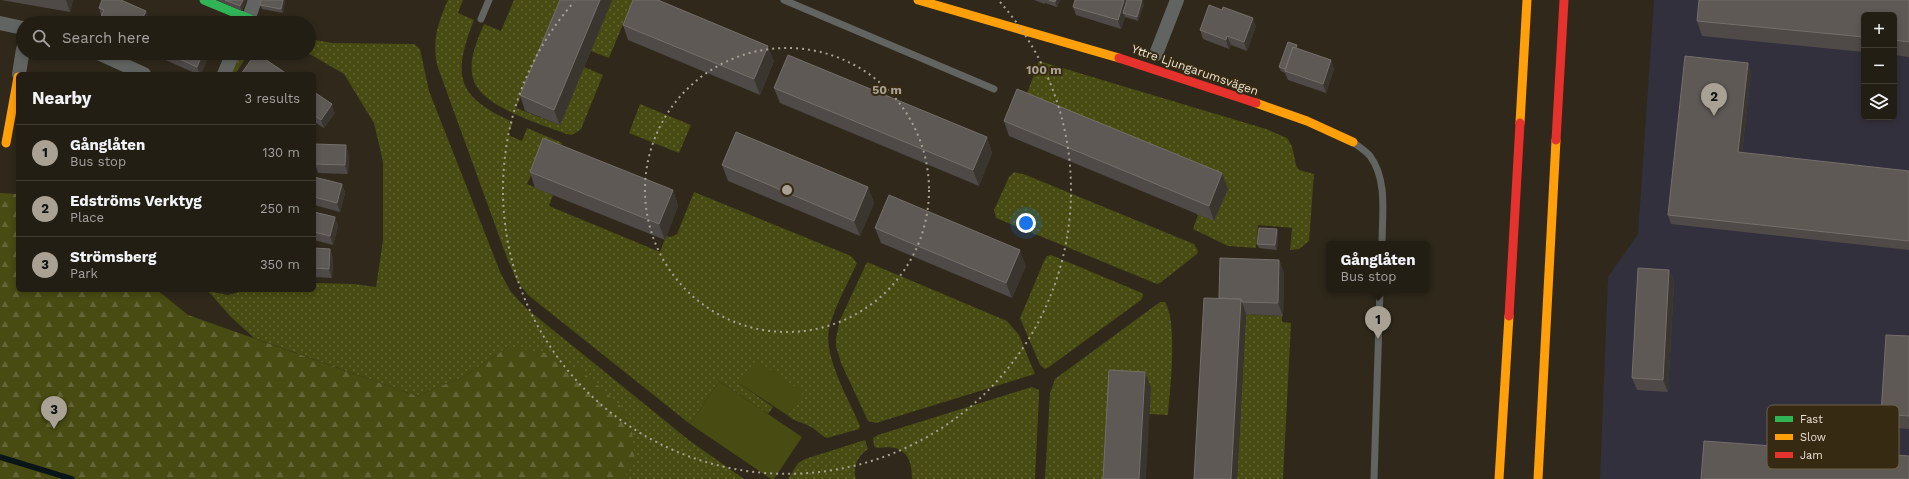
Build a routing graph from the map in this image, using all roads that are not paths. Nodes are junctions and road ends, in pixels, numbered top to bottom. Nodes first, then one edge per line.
1 (204, 0) edge
2 (255, 0) edge
3 (489, 0) edge
4 (784, 0) edge
5 (918, 0) edge
6 (1177, 0) edge
7 (1527, 0) edge
8 (1564, 0) edge
9 (238, 16) edge
10 (250, 16) edge
11 (481, 19) dead end
12 (0, 23) edge
13 (16, 26) edge
14 (1156, 54) dead end
15 (21, 60) edge
16 (113, 60) edge
17 (230, 60) edge
18 (19, 72) edge
19 (140, 72) edge
20 (225, 72) edge
21 (16, 88) edge
22 (994, 89) dead end
23 (1353, 142) joint
24 (6, 143) dead end
25 (1382, 241) edge
26 (1380, 293) edge
27 (1374, 479) edge
28 (1499, 479) edge
29 (1538, 479) edge

1 - 9 main road
2 - 10 street
3 - 11 lane
4 - 22 lane
5 - 23 main road, Yttre Ljungarumsvägen
6 - 14 street
7 - 28 main road
8 - 29 main road
12 - 13 street
15 - 18 street
16 - 19 street
17 - 20 street
21 - 24 main road
23 - 25 lane, Yttre Ljungarumsvägen
26 - 27 lane

